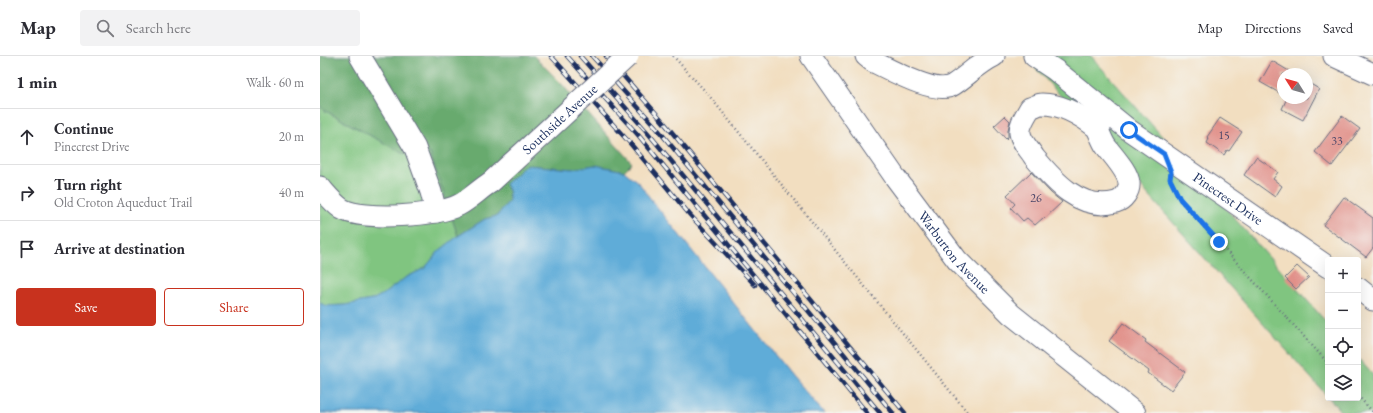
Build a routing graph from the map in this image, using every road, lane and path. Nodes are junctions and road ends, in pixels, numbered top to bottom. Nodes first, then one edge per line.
1 (360, 56) edge
2 (628, 56) edge
3 (673, 56) edge
4 (811, 56) edge
5 (866, 56) edge
6 (994, 56) edge
7 (1034, 56) edge
8 (1334, 56) edge
9 (1373, 74) edge
10 (1104, 122) junction
11 (1164, 154) junction
12 (320, 188) edge
13 (436, 212) junction
14 (1325, 265) edge
15 (1361, 290) edge
16 (1373, 300) edge
17 (1325, 360) edge
18 (1361, 399) edge
19 (1373, 412) edge
20 (968, 413) edge
21 (1134, 413) edge

1 - 13 street
2 - 13 street, Southside Avenue, bridge
3 - 20 path
4 - 21 street, Warburton Avenue
5 - 6 street
7 - 10 street, Pinecrest Drive
8 - 9 street
10 - 10 street
10 - 11 street, Pinecrest Drive
11 - 14 street, Pinecrest Drive
11 - 17 path
12 - 13 street, Southside Avenue
15 - 16 street
18 - 19 path

